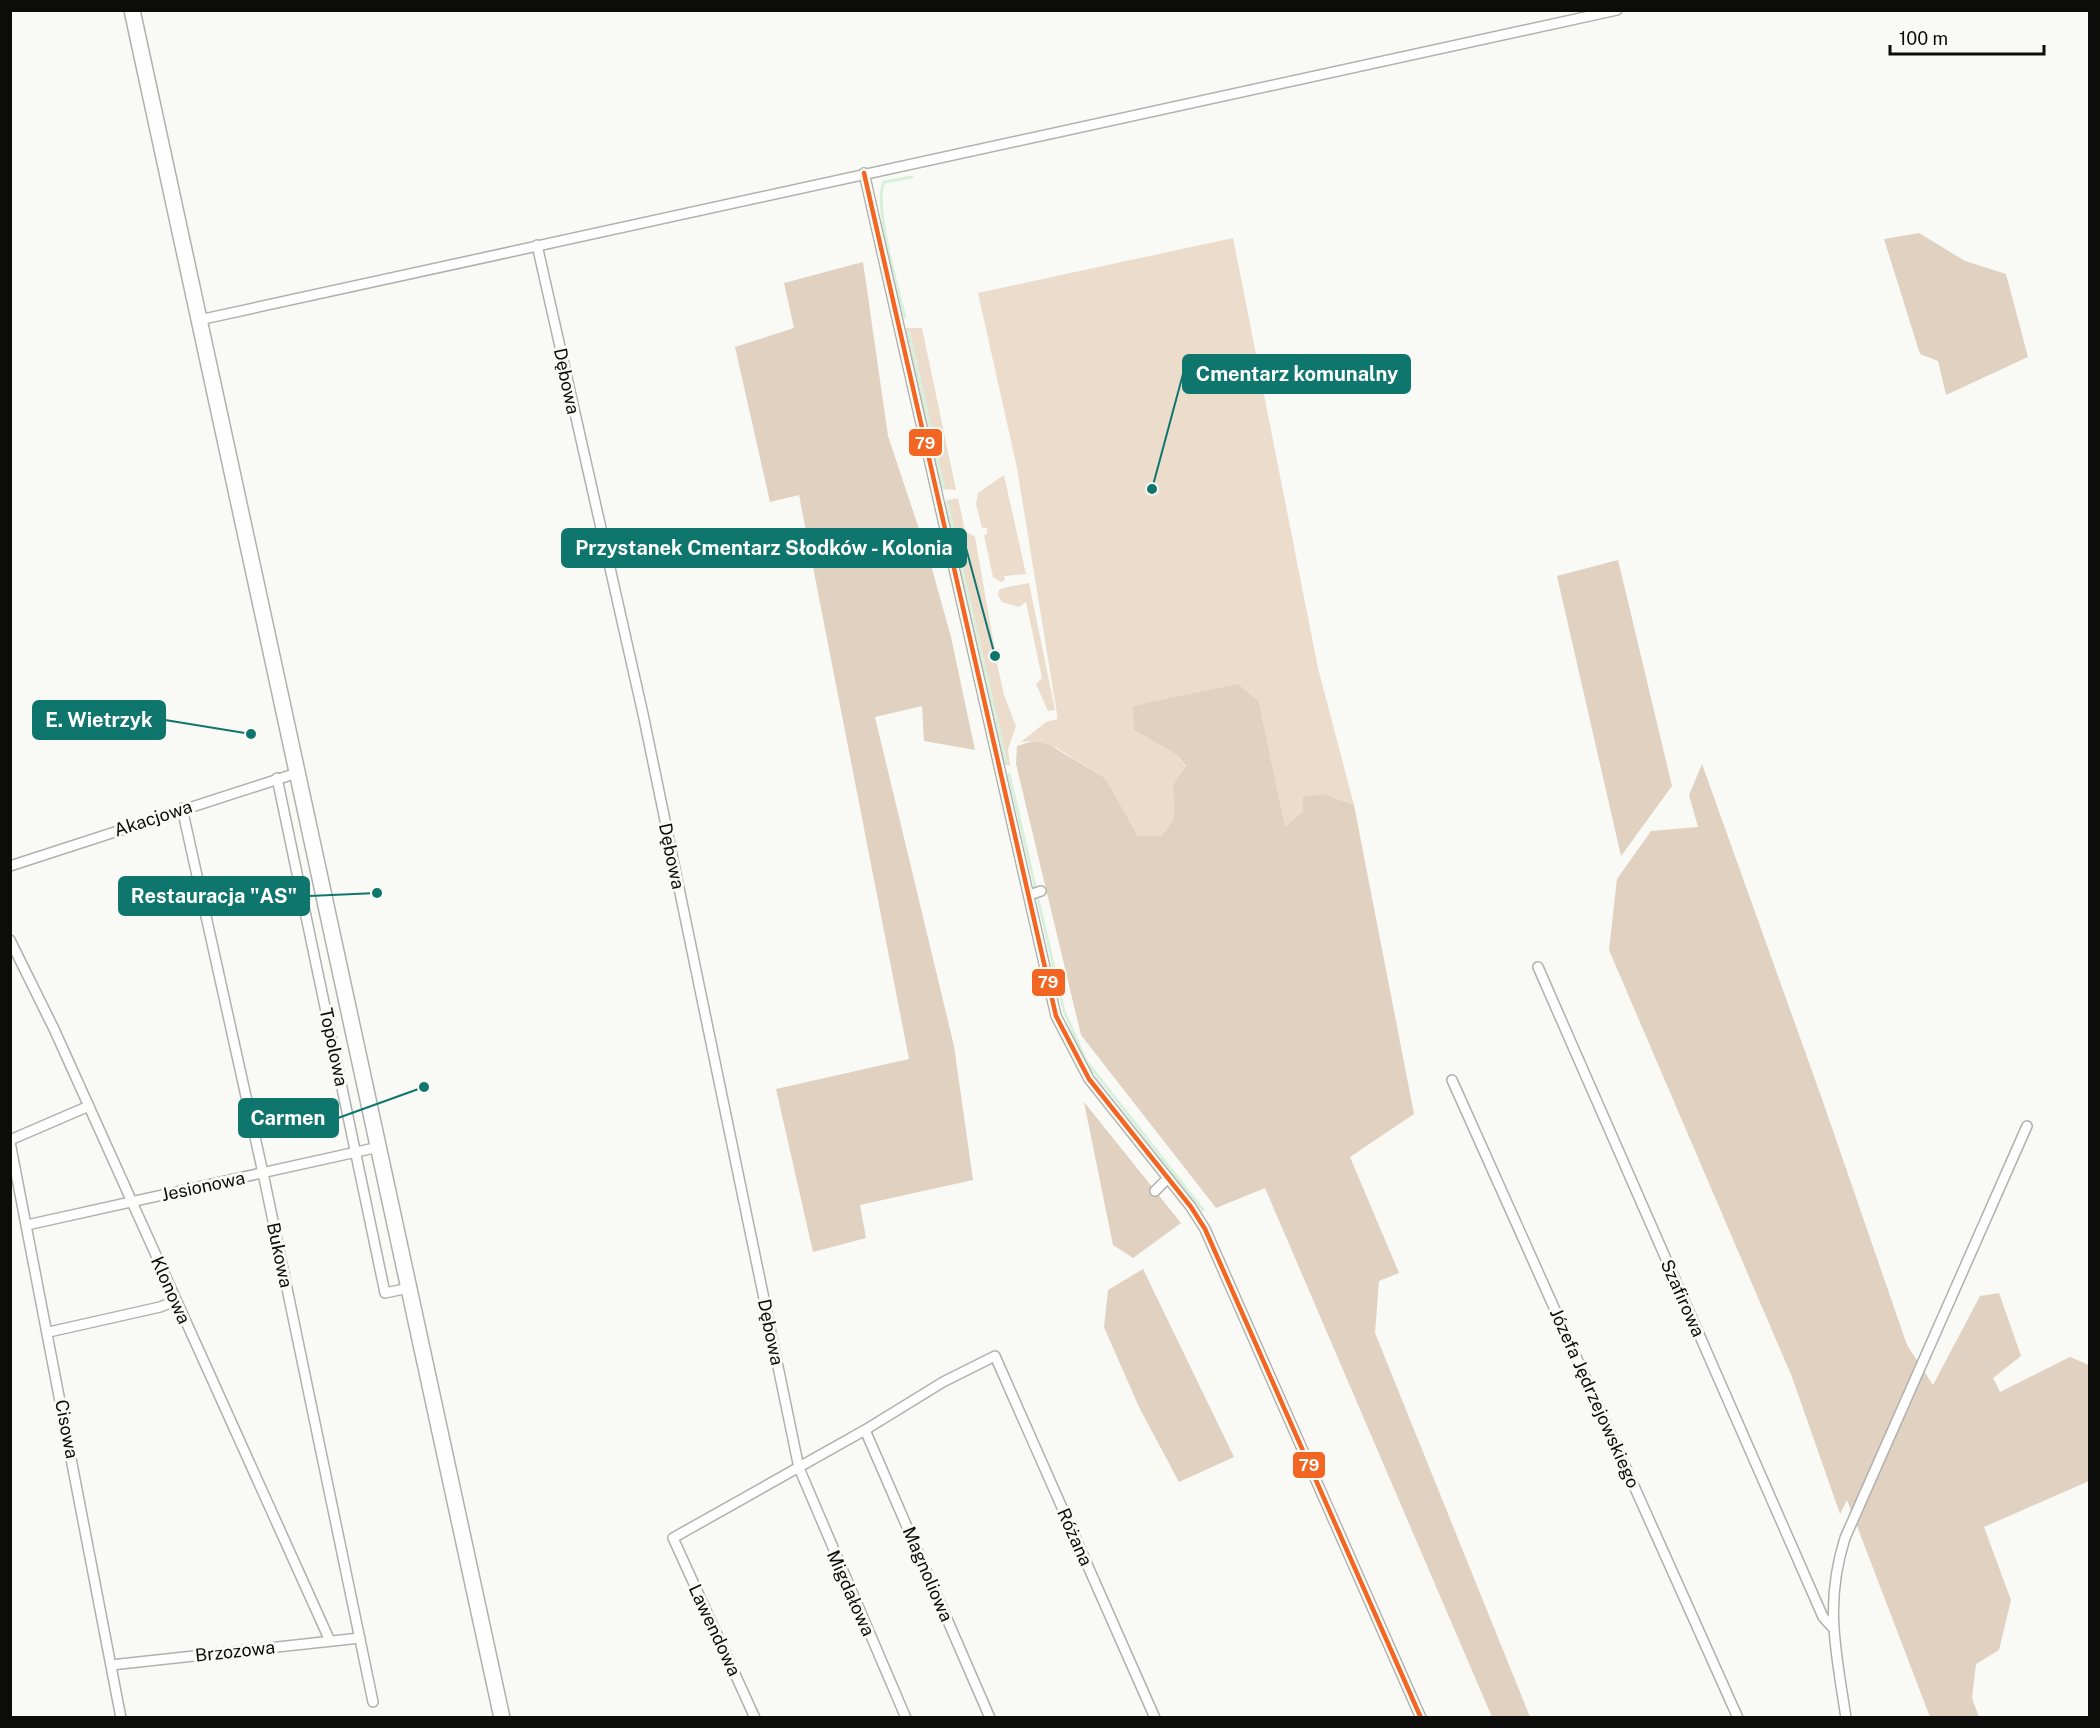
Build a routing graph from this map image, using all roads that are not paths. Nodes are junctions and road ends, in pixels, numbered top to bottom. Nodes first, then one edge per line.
1 (132, 10) edge
2 (1617, 10) edge
3 (864, 174) junction
4 (537, 245) junction
5 (199, 320) junction
6 (297, 773) junction
7 (277, 778) junction
8 (182, 808) junction
9 (10, 866) edge
10 (1041, 891) dead end
11 (1029, 894) junction
12 (10, 940) edge
13 (1538, 967) dead end
14 (1452, 1080) dead end
15 (89, 1106) junction
16 (2027, 1126) dead end
17 (10, 1141) edge
18 (379, 1147) junction
19 (357, 1152) junction
20 (263, 1173) junction
21 (1168, 1178) junction
22 (1155, 1191) dead end
23 (132, 1202) junction
24 (27, 1225) junction
25 (409, 1288) junction
26 (175, 1301) junction
27 (49, 1332) junction
28 (865, 1430) junction
29 (799, 1468) junction
30 (1832, 1627) junction
31 (360, 1638) junction
32 (330, 1641) junction
33 (111, 1665) junction
34 (373, 1702) dead end
35 (121, 1718) edge
36 (502, 1718) edge
37 (756, 1718) edge
38 (906, 1718) edge
39 (990, 1718) edge
40 (1155, 1718) edge
41 (1421, 1718) edge
42 (1738, 1718) edge
43 (1846, 1718) edge

1 - 5 main road
2 - 3 street
3 - 4 street
3 - 11 street
4 - 5 street
4 - 29 street, Dębowa
5 - 6 main road
6 - 7 street, Akacjowa
6 - 18 main road
7 - 8 street, Akacjowa
7 - 19 street, Topolowa
8 - 9 street, Akacjowa
8 - 20 street, Bukowa
10 - 11 street
11 - 21 street
12 - 15 street, Klonowa
13 - 30 street, Szafirowa
14 - 42 street, Józefa Jędrzejowskiego
15 - 17 street
15 - 23 street, Klonowa
16 - 30 street
17 - 24 street, Cisowa
18 - 19 street, Jesionowa
18 - 25 main road
19 - 20 street, Jesionowa
19 - 25 street, Topolowa
20 - 23 street, Jesionowa
20 - 31 street, Bukowa
21 - 22 street
21 - 41 street
23 - 24 street, Jesionowa
23 - 26 street, Klonowa
24 - 27 street, Cisowa
25 - 36 main road
26 - 27 street
26 - 32 street, Klonowa
27 - 33 street, Cisowa
28 - 29 street
28 - 39 street, Magnoliowa
28 - 40 street, Różana
29 - 37 street, Lawendowa
29 - 38 street, Migdałowa
30 - 43 street
31 - 32 street, Brzozowa
31 - 34 street, Bukowa
32 - 33 street, Brzozowa
33 - 35 street, Cisowa

